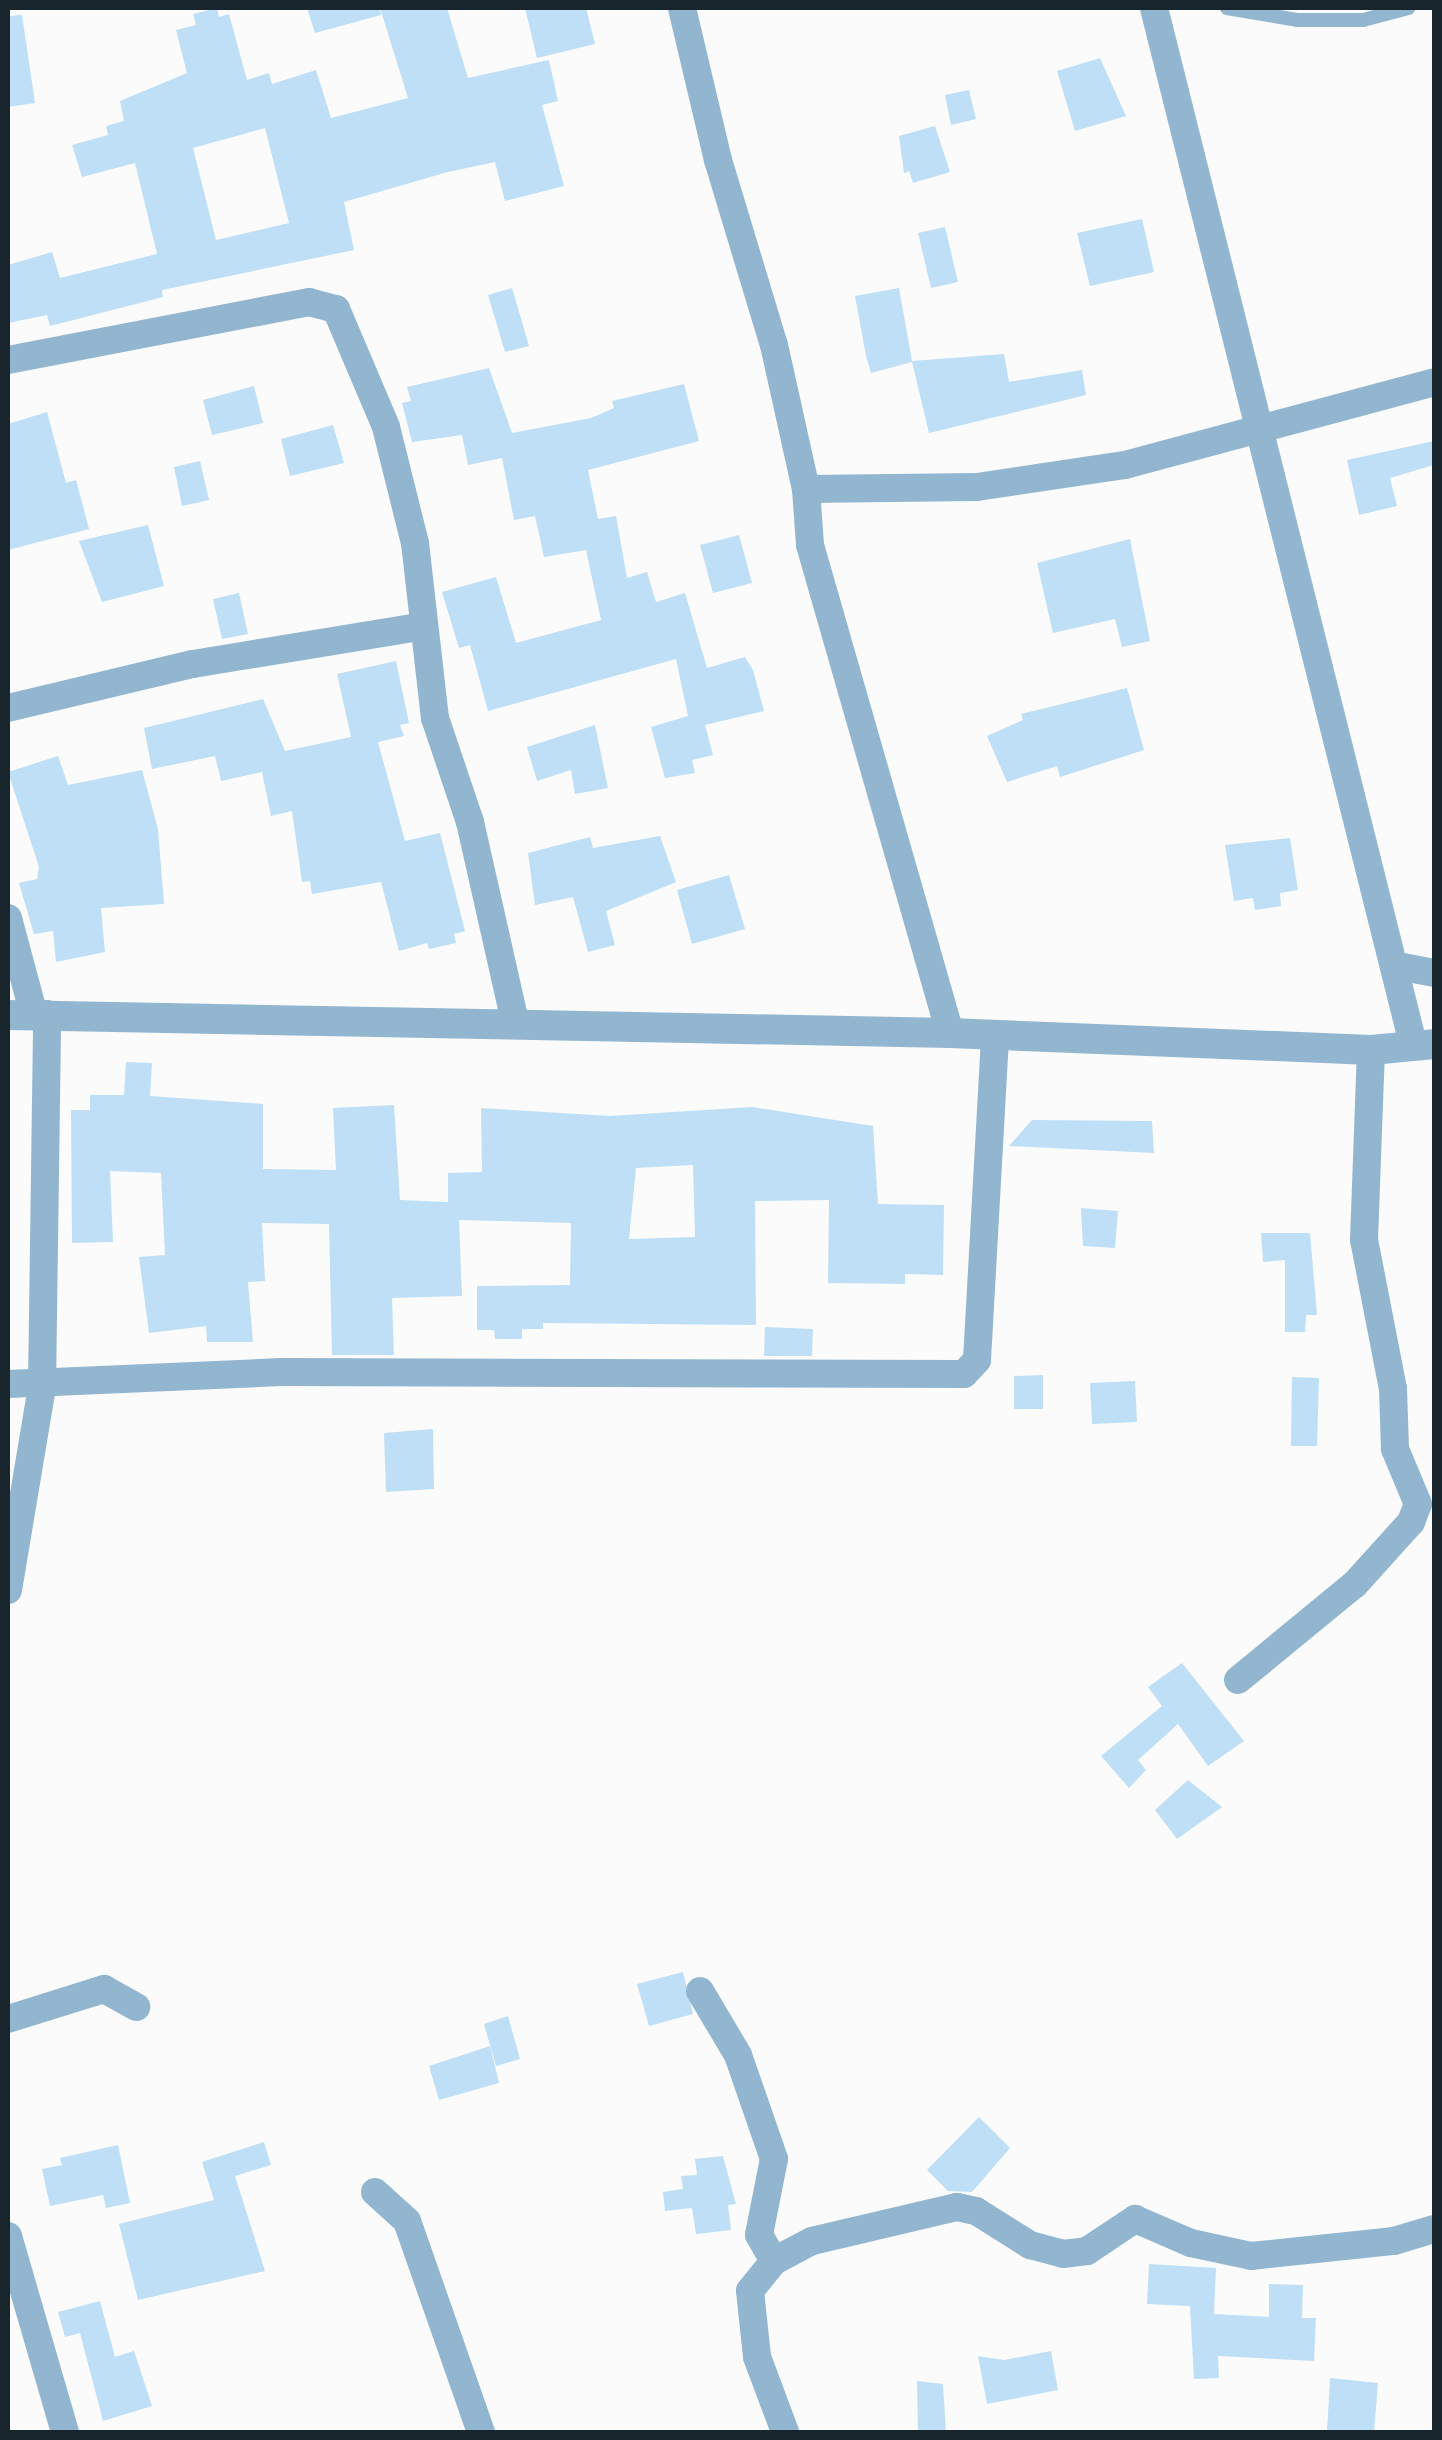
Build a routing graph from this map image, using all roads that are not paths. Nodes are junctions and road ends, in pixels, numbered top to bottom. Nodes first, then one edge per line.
1 (682, 8) edge
2 (1154, 8) edge
3 (1227, 8) edge
4 (1408, 8) edge
5 (8, 360) edge
6 (1434, 382) edge
7 (1262, 434) junction
8 (806, 488) junction
9 (424, 626) junction
10 (8, 708) edge
11 (8, 918) edge
12 (1398, 966) junction
13 (1434, 973) edge
14 (30, 1015) edge
15 (515, 1022) junction
16 (950, 1033) junction
17 (995, 1036) junction
18 (1424, 1044) edge
19 (1371, 1050) junction
20 (8, 1384) edge
21 (42, 1387) junction
22 (8, 1590) edge
23 (1238, 1680) dead end
24 (700, 1992) dead end
25 (136, 2007) dead end
26 (8, 2019) edge
27 (376, 2192) dead end
28 (1434, 2229) edge
29 (9, 2246) edge
30 (774, 2261) junction
31 (65, 2432) edge
32 (481, 2432) edge
33 (785, 2432) edge

1 - 8 street
2 - 7 street
3 - 4 lane
5 - 9 street
6 - 7 street
7 - 8 street
7 - 12 street
8 - 16 street
9 - 10 street
9 - 15 street
11 - 14 street
12 - 13 street
12 - 18 street
14 - 15 street
14 - 21 street
15 - 16 street
16 - 17 street
17 - 19 street
17 - 21 street
18 - 19 street
19 - 23 street
20 - 21 street
21 - 22 street
24 - 30 street
25 - 26 street
27 - 32 street
28 - 30 street
29 - 31 street
30 - 33 street

